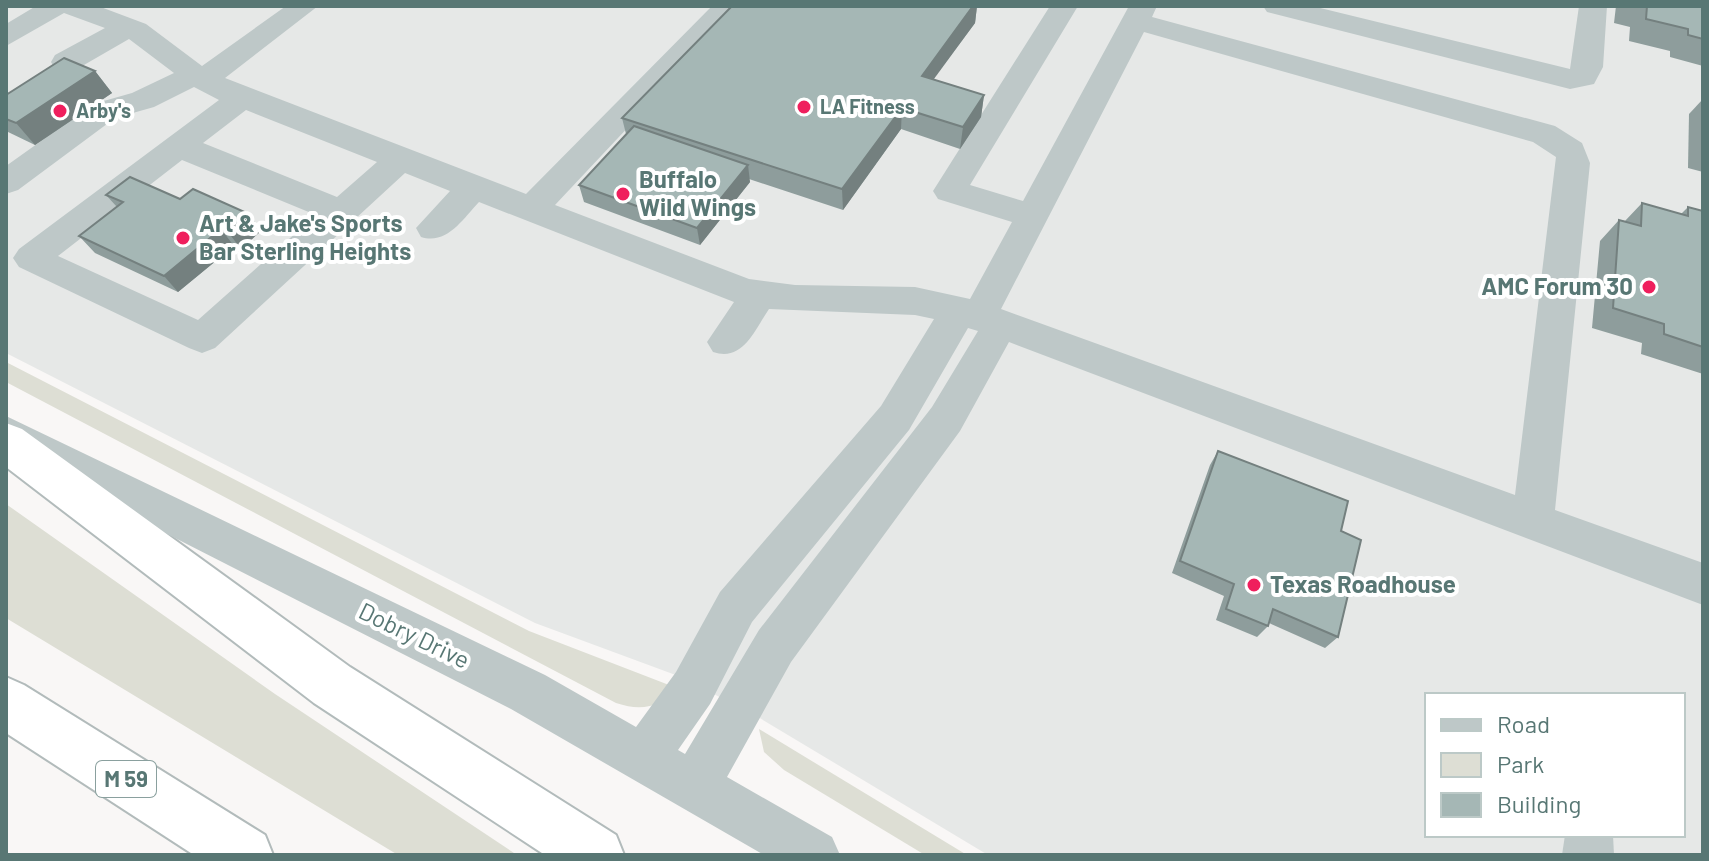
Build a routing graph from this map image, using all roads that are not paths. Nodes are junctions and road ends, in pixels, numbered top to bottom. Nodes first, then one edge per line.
1 (56, 6) edge
2 (72, 6) edge
3 (304, 6) edge
4 (728, 6) edge
5 (1064, 6) edge
6 (1277, 6) edge
7 (1593, 6) edge
8 (1139, 14) edge
9 (129, 27) junction
10 (6, 37) edge
11 (66, 62) edge
12 (199, 78) junction
13 (242, 98) junction
14 (179, 146) junction
15 (400, 159) junction
16 (6, 182) edge
17 (474, 187) junction
18 (531, 209) junction
19 (342, 212) junction
20 (1032, 216) junction
21 (433, 228) dead end
22 (759, 295) junction
23 (979, 317) junction
24 (726, 342) dead end
25 (6, 433) edge
26 (6, 442) edge
27 (1533, 521) junction
28 (1703, 584) edge
29 (6, 703) edge
30 (644, 757) junction
31 (695, 785) junction
32 (245, 855) edge
33 (596, 855) edge
34 (814, 855) edge

1 - 10 street
2 - 9 street
3 - 12 street
4 - 18 street
5 - 20 street
6 - 7 street
8 - 20 street
8 - 27 street
9 - 11 street
9 - 12 street
12 - 13 street
12 - 16 street
13 - 14 street
13 - 15 street
14 - 19 street
14 - 19 street
15 - 17 street
15 - 19 street
17 - 18 street
17 - 21 street
18 - 22 street
20 - 23 street
22 - 23 street
22 - 24 street
23 - 27 street
23 - 30 street
23 - 31 street
25 - 30 street, Dobry Drive
26 - 33 highway
27 - 28 street
29 - 32 highway, M 59
30 - 31 street, Dobry Drive
31 - 34 street, Dobry Drive

